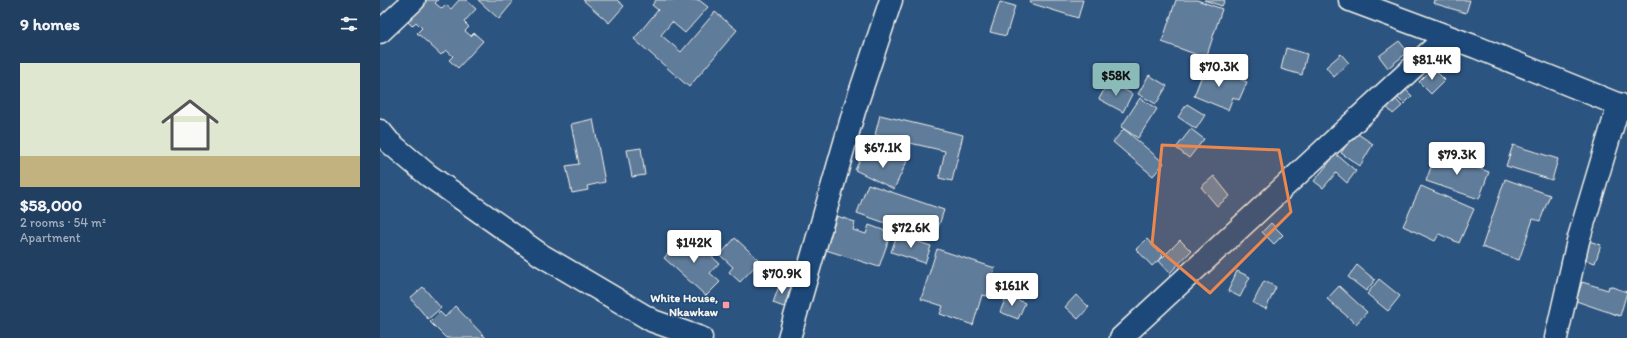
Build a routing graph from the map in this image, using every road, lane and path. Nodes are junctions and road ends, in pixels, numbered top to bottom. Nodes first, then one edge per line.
1 (414, 0) edge
2 (891, 0) edge
3 (1350, 0) edge
4 (380, 32) edge
5 (1460, 42) junction
6 (1623, 106) edge
7 (383, 141) edge
8 (701, 338) edge
9 (789, 338) edge
10 (1121, 338) edge
11 (1556, 338) edge

1 - 4 street
2 - 9 street
3 - 5 street
5 - 6 street
5 - 10 street
6 - 11 street
7 - 8 street

